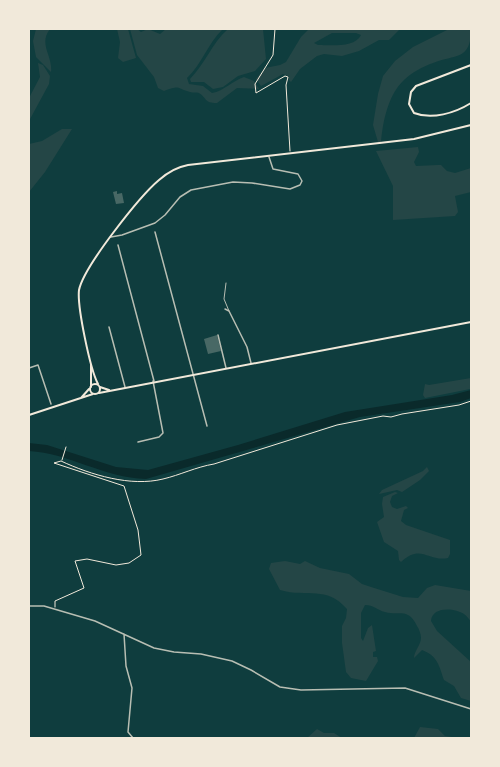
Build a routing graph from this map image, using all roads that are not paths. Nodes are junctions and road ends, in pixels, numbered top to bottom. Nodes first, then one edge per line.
1 (471, 64) edge
2 (471, 103) edge
3 (471, 125) edge
4 (269, 157) junction
5 (155, 232) dead end
6 (111, 237) junction
7 (118, 245) dead end
8 (226, 283) dead end
9 (225, 309) dead end
10 (229, 311) junction
11 (471, 322) edge
12 (109, 327) dead end
13 (218, 335) dead end
14 (91, 360) junction
15 (251, 363) junction
16 (29, 368) edge
17 (226, 368) junction
18 (194, 374) junction
19 (153, 381) junction
20 (99, 386) junction
21 (125, 387) junction
22 (90, 388) junction
23 (112, 390) junction
24 (99, 392) junction
25 (93, 394) junction
26 (80, 399) junction
27 (51, 404) dead end
28 (29, 415) edge
29 (207, 426) dead end
30 (138, 442) dead end
31 (29, 606) edge
32 (124, 634) junction
33 (471, 710) edge
34 (133, 738) edge

1 - 2 main road
3 - 4 main road
4 - 6 main road
4 - 6 street
5 - 18 street
6 - 14 main road
7 - 19 street
8 - 10 lane
9 - 10 street
10 - 15 street
11 - 15 main road
12 - 21 street
13 - 17 street
14 - 20 main road
14 - 22 main road
15 - 17 main road
16 - 27 street
17 - 18 main road
18 - 19 main road
18 - 29 street
19 - 21 main road
19 - 30 street
20 - 22 main road
20 - 23 main road
20 - 24 main road
21 - 23 main road
22 - 25 main road
22 - 26 main road
23 - 24 main road
24 - 25 main road
25 - 26 main road
26 - 28 main road
31 - 32 street
32 - 33 street
32 - 34 street

